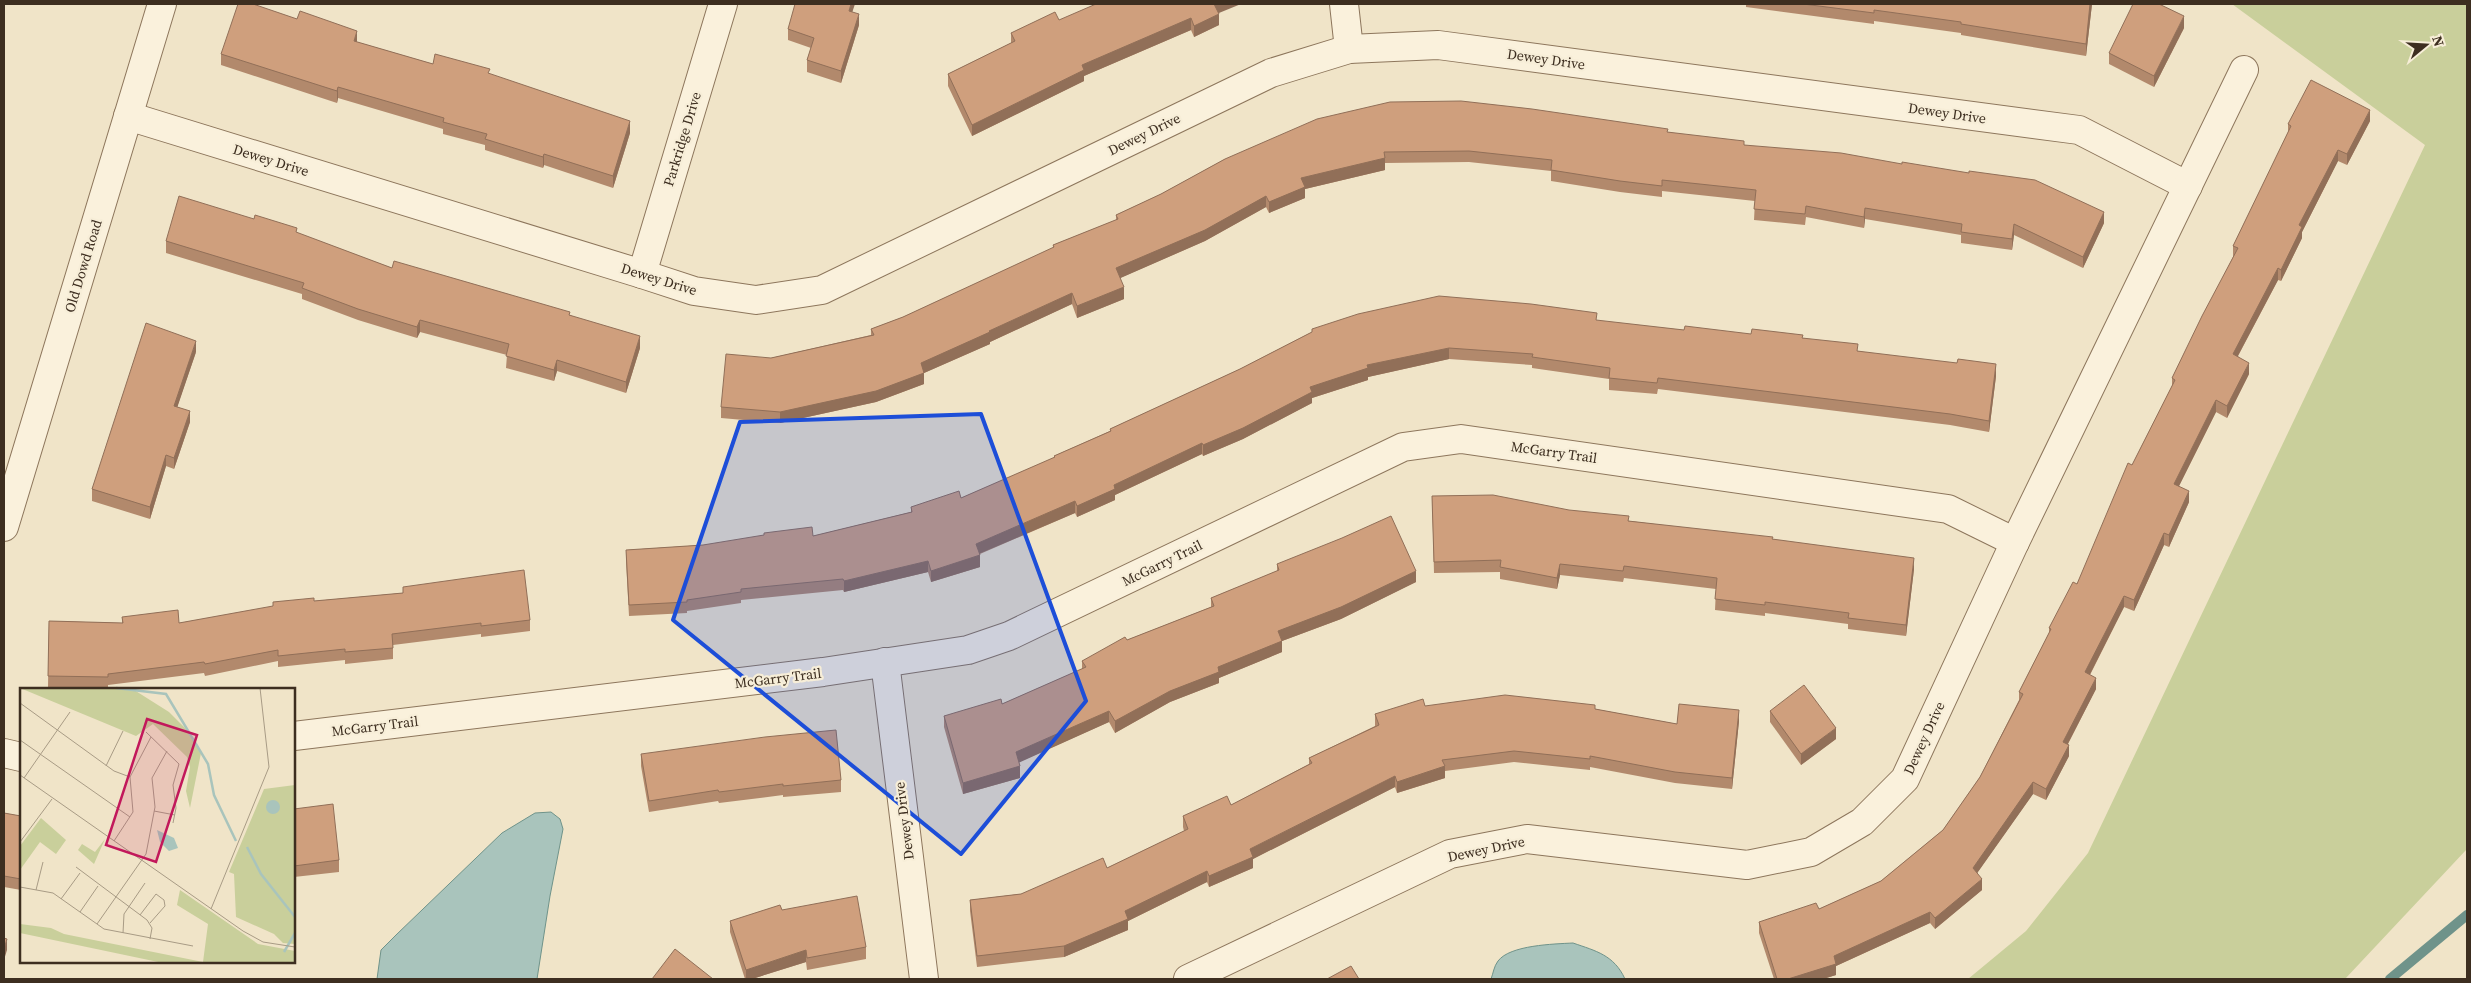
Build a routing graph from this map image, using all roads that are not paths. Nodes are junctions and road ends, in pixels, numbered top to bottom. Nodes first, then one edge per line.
1 (162, 4) edge
2 (723, 4) edge
3 (1344, 4) edge
4 (1349, 49) junction
5 (2244, 70) dead end
6 (128, 116) junction
7 (2188, 186) junction
8 (642, 274) junction
9 (4, 527) edge
10 (2014, 542) junction
11 (885, 662) junction
12 (295, 736) edge
13 (4, 752) edge
14 (20, 756) edge
15 (924, 979) edge
16 (1188, 979) edge

1 - 6 street, Old Dowd Road
2 - 8 street, Parkridge Drive
3 - 4 street
4 - 7 street, Dewey Drive
4 - 8 street, Dewey Drive
5 - 7 street, Dewey Drive
6 - 8 street, Dewey Drive
6 - 9 street, Old Dowd Road
7 - 10 street, Dewey Drive
10 - 11 street, McGarry Trail
10 - 16 street, Dewey Drive
11 - 12 street, McGarry Trail
11 - 15 street, Dewey Drive
13 - 14 street

